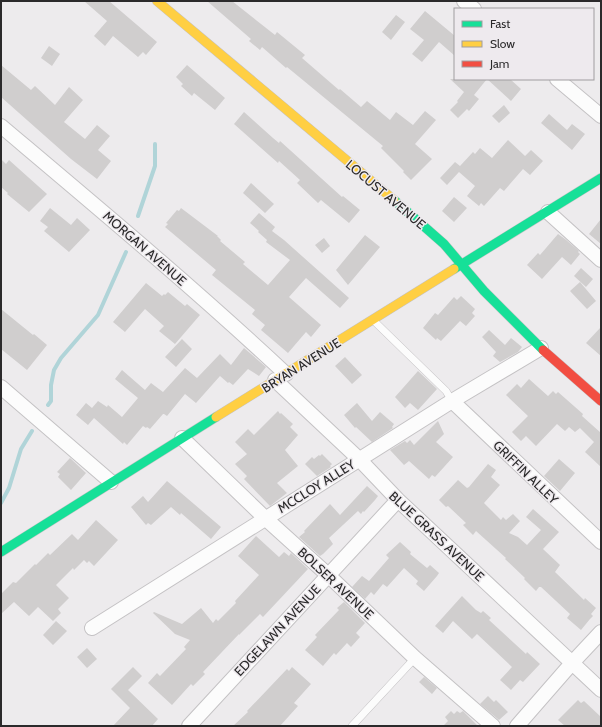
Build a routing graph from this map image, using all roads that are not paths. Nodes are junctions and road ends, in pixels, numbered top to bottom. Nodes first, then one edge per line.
1 (157, 1) edge
2 (464, 1) edge
3 (473, 8) edge
4 (558, 80) edge
5 (601, 116) edge
6 (1, 126) edge
7 (601, 178) edge
8 (548, 212) junction
9 (601, 260) edge
10 (463, 265) junction
11 (373, 320) junction
12 (541, 348) junction
13 (280, 377) junction
14 (1, 387) edge
15 (452, 401) junction
16 (601, 401) edge
17 (182, 438) junction
18 (359, 459) junction
19 (111, 482) junction
20 (398, 500) junction
21 (265, 518) junction
22 (601, 542) edge
23 (1, 552) edge
24 (328, 575) junction
25 (92, 628) dead end
26 (601, 632) edge
27 (415, 658) junction
28 (572, 663) junction
29 (601, 690) edge
30 (189, 726) edge
31 (352, 726) edge
32 (493, 726) edge
33 (517, 726) edge

1 - 10 street, LOCUST AVENUE
2 - 3 street
4 - 5 street
6 - 13 street, MORGAN AVENUE
7 - 8 street, BRYAN AVENUE
8 - 9 street
8 - 10 street, BRYAN AVENUE
10 - 11 street, BRYAN AVENUE
10 - 12 street, LOCUST AVENUE
11 - 13 street, BRYAN AVENUE
11 - 15 lane
12 - 15 street, MCCLOY ALLEY
12 - 16 street, LOCUST AVENUE
13 - 17 street, BRYAN AVENUE
13 - 18 street, BLUE GRASS AVENUE
14 - 19 street
15 - 18 street, MCCLOY ALLEY
15 - 22 street, GRIFFIN ALLEY
17 - 19 street, BRYAN AVENUE
17 - 21 street, BOLSER AVENUE
18 - 20 street, BLUE GRASS AVENUE
18 - 21 street, MCCLOY ALLEY
19 - 23 street, BRYAN AVENUE
20 - 24 street, EDGELAWN AVENUE
20 - 28 street, BLUE GRASS AVENUE
21 - 24 street, BOLSER AVENUE
21 - 25 street, MCCLOY ALLEY
24 - 27 street, BOLSER AVENUE
24 - 30 street, EDGELAWN AVENUE
26 - 28 street
27 - 31 lane
27 - 32 street, BOLSER AVENUE
28 - 29 street, BLUE GRASS AVENUE
28 - 33 street

